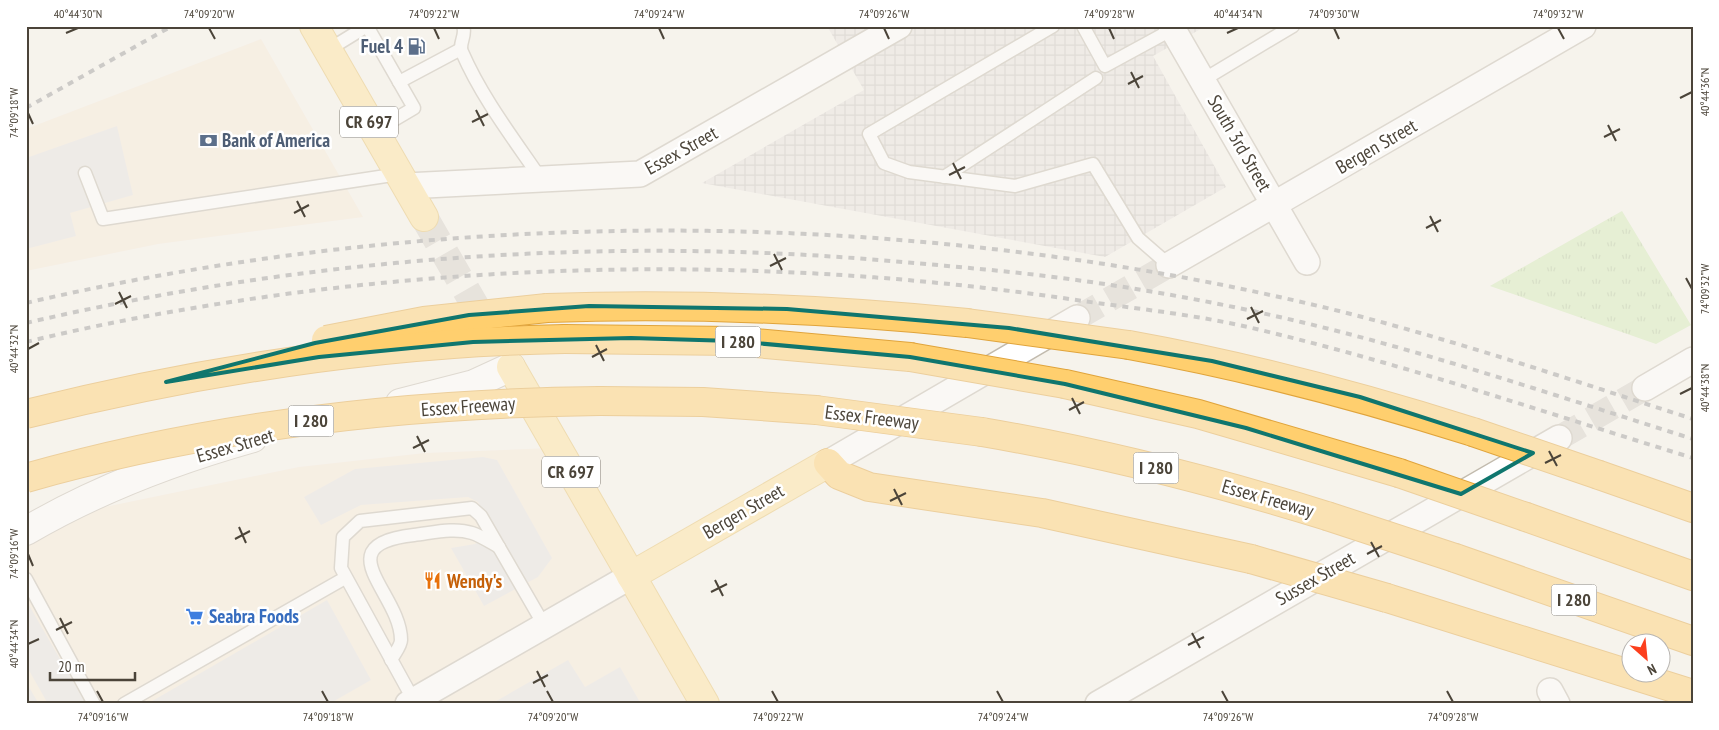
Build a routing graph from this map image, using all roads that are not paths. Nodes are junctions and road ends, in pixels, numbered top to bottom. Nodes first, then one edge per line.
1 (314, 26) edge
2 (367, 26) edge
3 (463, 26) edge
4 (899, 26) edge
5 (1053, 26) edge
6 (1083, 26) edge
7 (1293, 26) edge
8 (1583, 26) edge
9 (1172, 28) edge
10 (461, 49) junction
11 (328, 50) junction
12 (1096, 78) dead end
13 (1203, 80) junction
14 (399, 82) junction
15 (375, 131) junction
16 (85, 173) dead end
17 (944, 176) junction
18 (542, 179) junction
19 (403, 180) junction
20 (1275, 204) junction
21 (424, 217) tunnel mouth
22 (1307, 262) dead end
23 (1169, 265) joint
24 (1078, 318) tunnel mouth
25 (1693, 360) edge
26 (511, 367) joint
27 (166, 382) junction
28 (1645, 388) tunnel mouth
29 (26, 414) edge
30 (1559, 438) tunnel mouth
31 (828, 463) junction
32 (26, 478) edge
33 (1693, 508) edge
34 (26, 531) edge
35 (499, 547) junction
36 (631, 576) junction
37 (1693, 576) edge
38 (345, 578) junction
39 (26, 579) edge
40 (544, 625) junction
41 (1693, 641) edge
42 (391, 660) junction
43 (1693, 694) edge
44 (411, 702) edge
45 (94, 704) edge
46 (124, 704) edge
47 (705, 704) edge
48 (1098, 704) edge

1 - 11 main road, CR 697
2 - 11 lane
2 - 14 lane
3 - 10 lane
4 - 18 street, Essex Street
5 - 17 lane
6 - 9 lane
7 - 13 lane
8 - 20 street, Bergen Street
9 - 13 street, South 3rd Street
10 - 14 lane
10 - 18 lane
11 - 15 main road, CR 697
12 - 17 lane
13 - 20 street, South 3rd Street
14 - 15 lane
15 - 19 main road, CR 697
16 - 19 lane
17 - 23 lane
18 - 19 street, Essex Street
19 - 21 main road, CR 697
20 - 22 street, South 3rd Street
20 - 23 street, Bergen Street
24 - 31 street, Bergen Street
25 - 28 street
26 - 34 street, Essex Street
26 - 36 main road, CR 697
27 - 29 highway, I 280, bridge
27 - 33 highway, bridge
27 - 37 highway, I 280, bridge
30 - 48 street, Sussex Street
31 - 36 main road, Bergen Street
31 - 43 highway, bridge
32 - 41 highway, Essex Freeway / I 280, bridge
35 - 38 lane
35 - 40 lane
35 - 42 lane
36 - 40 street, Bergen Street
36 - 47 main road, CR 697
38 - 42 lane
38 - 46 lane
39 - 45 lane
40 - 44 street, Bergen Street
42 - 44 lane

